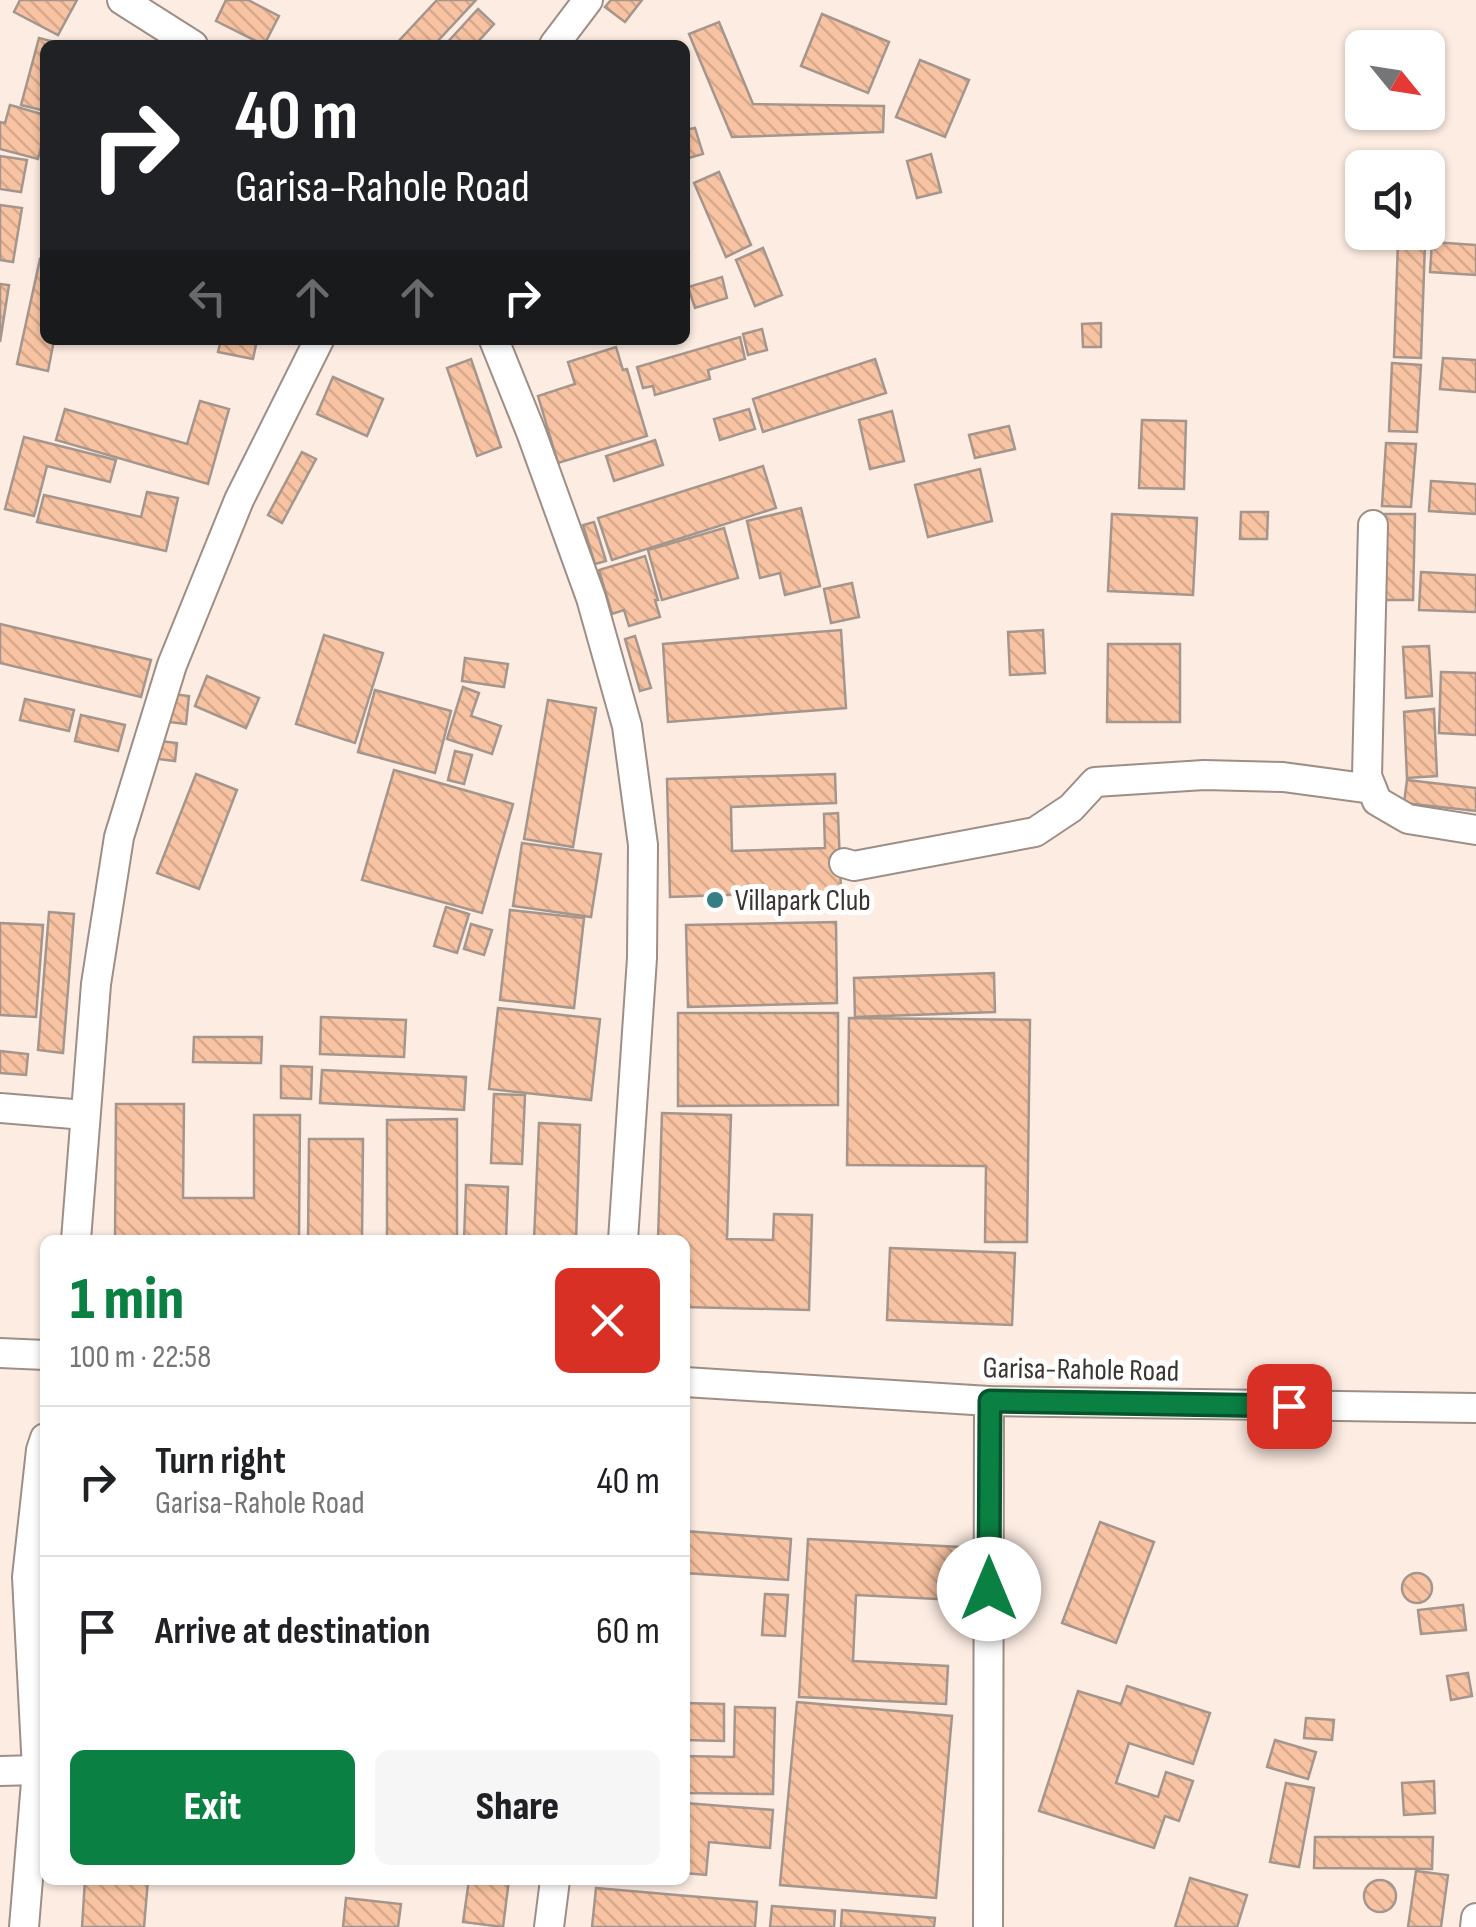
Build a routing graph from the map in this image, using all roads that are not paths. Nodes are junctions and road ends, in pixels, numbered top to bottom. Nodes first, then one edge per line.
1 (122, 0) edge
2 (588, 0) edge
3 (185, 40) edge
4 (558, 40) edge
5 (316, 345) edge
6 (496, 345) edge
7 (1373, 525) dead end
8 (1372, 788) junction
9 (1476, 830) edge
10 (844, 863) dead end
11 (0, 1108) edge
12 (86, 1115) junction
13 (76, 1235) edge
14 (623, 1235) edge
15 (0, 1352) edge
16 (40, 1355) edge
17 (690, 1382) edge
18 (990, 1401) junction
19 (1476, 1408) edge
20 (40, 1459) edge
21 (37, 1770) junction
22 (0, 1771) edge
23 (554, 1885) edge
24 (1476, 1918) edge
25 (24, 1927) edge
26 (549, 1927) edge
27 (988, 1927) edge
28 (1474, 1927) edge

1 - 3 street
2 - 4 street
5 - 12 street
6 - 14 street
7 - 8 street
8 - 9 street
8 - 10 street
11 - 12 street
12 - 13 street
15 - 16 street
17 - 18 street, Garisa-Rahole Road
18 - 19 street, Garisa-Rahole Road
18 - 27 street
20 - 21 street
21 - 22 street
21 - 25 street
23 - 26 street
24 - 28 street

